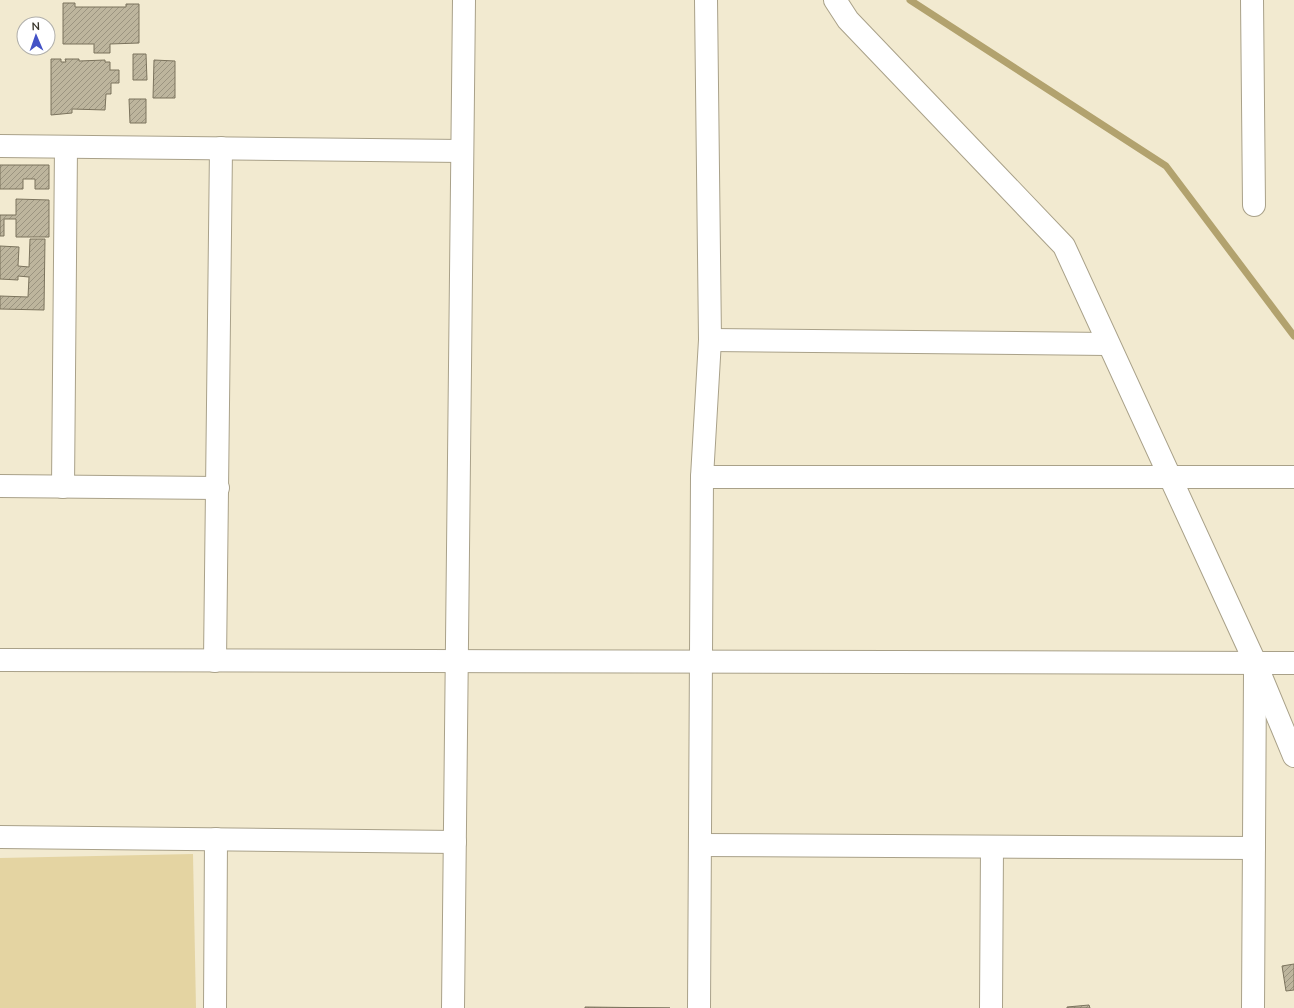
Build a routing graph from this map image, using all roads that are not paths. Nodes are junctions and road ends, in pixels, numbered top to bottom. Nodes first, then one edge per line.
1 (464, 0) edge
2 (706, 0) edge
3 (835, 0) edge
4 (1252, 0) edge
5 (0, 146) edge
6 (66, 147) junction
7 (221, 148) junction
8 (462, 151) junction
9 (1254, 205) dead end
10 (710, 340) junction
11 (1107, 344) junction
12 (702, 477) junction
13 (1170, 477) junction
14 (1294, 477) edge
15 (0, 486) edge
16 (63, 487) junction
17 (218, 488) junction
18 (0, 660) edge
19 (215, 661) junction
20 (457, 661) junction
21 (701, 661) junction
22 (1255, 662) junction
23 (1294, 664) edge
24 (1294, 756) edge
25 (0, 837) edge
26 (216, 839) junction
27 (455, 842) junction
28 (700, 844) junction
29 (992, 847) junction
30 (1254, 848) junction
31 (215, 1008) edge
32 (453, 1008) edge
33 (699, 1008) edge
34 (990, 1008) edge
35 (1253, 1008) edge

1 - 8 street
2 - 10 street
3 - 11 street
4 - 9 street
5 - 6 street
6 - 7 street
6 - 16 street
7 - 8 street
7 - 17 street
8 - 20 street
10 - 11 street
10 - 12 street
11 - 13 street
12 - 13 street
12 - 21 street
13 - 14 street
13 - 22 street
15 - 16 street
16 - 17 street
17 - 19 street
18 - 19 street
19 - 20 street
20 - 21 street
20 - 27 street
21 - 22 street
21 - 28 street
22 - 23 street
22 - 24 street
22 - 30 street
25 - 26 street
26 - 27 street
26 - 31 street
27 - 32 street
28 - 29 street
28 - 33 street
29 - 30 street
29 - 34 street
30 - 35 street

